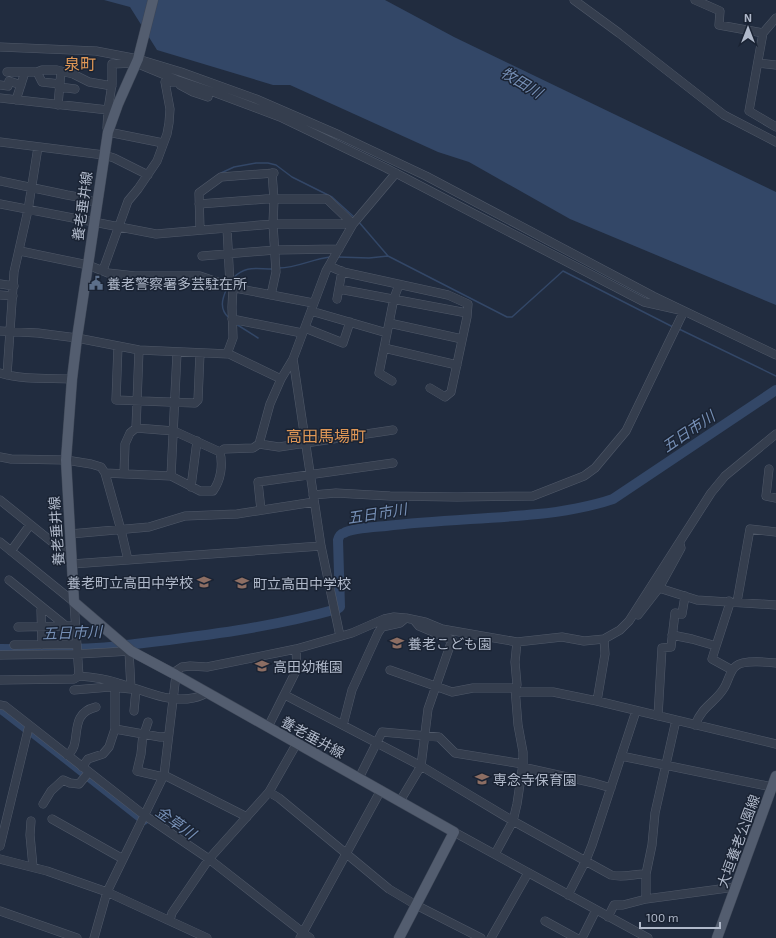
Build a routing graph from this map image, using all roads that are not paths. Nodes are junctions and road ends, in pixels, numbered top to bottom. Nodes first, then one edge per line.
1 (153, 0) edge
2 (574, 0) edge
3 (695, 0) edge
4 (776, 18) edge
5 (763, 33) junction
6 (0, 47) edge
7 (137, 61) junction
8 (758, 63) junction
9 (776, 65) edge
10 (62, 71) junction
11 (7, 72) dead end
12 (24, 72) junction
13 (37, 72) junction
14 (177, 81) junction
15 (0, 85) edge
16 (21, 85) junction
17 (60, 86) junction
18 (112, 86) junction
19 (75, 89) dead end
20 (208, 97) dead end
21 (0, 98) edge
22 (16, 100) junction
23 (58, 105) junction
24 (108, 110) junction
25 (776, 127) edge
26 (108, 132) junction
27 (0, 142) edge
28 (776, 142) edge
29 (163, 143) junction
30 (38, 147) junction
31 (104, 154) junction
32 (396, 173) junction
33 (148, 176) junction
34 (0, 181) edge
35 (31, 188) junction
36 (274, 199) junction
37 (97, 202) junction
38 (0, 204) edge
39 (199, 204) junction
40 (28, 210) junction
41 (94, 223) junction
42 (273, 224) junction
43 (353, 224) junction
44 (118, 226) junction
45 (227, 228) junction
46 (200, 230) junction
47 (339, 249) junction
48 (275, 250) junction
49 (20, 251) junction
50 (228, 254) junction
51 (202, 256) dead end
52 (88, 265) junction
53 (329, 266) junction
54 (103, 270) junction
55 (342, 272) junction
56 (0, 284) edge
57 (399, 285) junction
58 (14, 286) junction
59 (232, 286) junction
60 (339, 289) junction
61 (0, 295) edge
62 (271, 295) junction
63 (13, 296) junction
64 (394, 298) junction
65 (337, 299) dead end
66 (313, 303) junction
67 (311, 311) junction
68 (684, 311) junction
69 (467, 313) junction
70 (232, 319) junction
71 (350, 322) junction
72 (389, 323) junction
73 (0, 331) edge
74 (304, 331) junction
75 (10, 332) junction
76 (387, 333) junction
77 (77, 338) junction
78 (462, 339) junction
79 (118, 346) junction
80 (384, 348) junction
81 (139, 350) junction
82 (177, 353) junction
83 (200, 353) junction
84 (227, 354) junction
85 (776, 355) edge
86 (293, 359) junction
87 (458, 365) junction
88 (4, 374) edge
89 (72, 379) junction
90 (281, 379) junction
91 (392, 381) dead end
92 (430, 388) dead end
93 (137, 401) junction
94 (176, 402) junction
95 (136, 428) junction
96 (393, 430) dead end
97 (174, 431) junction
98 (776, 434) edge
99 (197, 441) junction
100 (305, 442) junction
101 (259, 444) junction
102 (220, 452) junction
103 (0, 457) edge
104 (66, 460) junction
105 (393, 462) dead end
106 (769, 469) dead end
107 (105, 473) junction
108 (124, 474) junction
109 (309, 474) junction
110 (171, 476) junction
111 (191, 487) junction
112 (776, 498) edge
113 (313, 499) junction
114 (0, 500) edge
115 (261, 510) junction
116 (30, 525) junction
117 (121, 530) junction
118 (776, 532) edge
119 (70, 534) junction
120 (0, 542) edge
121 (679, 542) junction
122 (320, 546) junction
123 (11, 551) junction
124 (128, 560) junction
125 (72, 561) junction
126 (9, 580) dead end
127 (659, 588) junction
128 (685, 596) junction
129 (74, 602) junction
130 (733, 602) junction
131 (776, 605) edge
132 (42, 607) junction
133 (410, 619) junction
134 (629, 621) junction
135 (66, 626) junction
136 (76, 626) junction
137 (18, 627) dead end
138 (41, 627) junction
139 (672, 635) junction
140 (340, 636) junction
141 (604, 639) junction
142 (517, 642) junction
143 (77, 644) junction
144 (14, 645) dead end
145 (42, 645) junction
146 (716, 646) junction
147 (126, 647) junction
148 (296, 649) junction
149 (0, 654) edge
150 (78, 654) junction
151 (776, 663) edge
152 (390, 670) dead end
153 (732, 670) junction
154 (175, 674) junction
155 (79, 676) junction
156 (0, 680) edge
157 (435, 686) junction
158 (115, 687) junction
159 (134, 688) junction
160 (74, 690) dead end
161 (516, 690) junction
162 (207, 692) junction
163 (285, 695) junction
164 (173, 699) junction
165 (597, 701) junction
166 (0, 705) edge
167 (96, 707) dead end
168 (134, 711) dead end
169 (636, 711) junction
170 (658, 716) junction
171 (676, 720) junction
172 (148, 722) dead end
173 (695, 724) junction
174 (343, 725) junction
175 (29, 726) junction
176 (268, 728) junction
177 (115, 729) junction
178 (144, 734) junction
179 (168, 736) junction
180 (425, 736) junction
181 (377, 743) junction
182 (297, 744) junction
183 (776, 744) edge
184 (68, 755) junction
185 (621, 756) junction
186 (523, 765) junction
187 (666, 765) junction
188 (421, 766) junction
189 (86, 772) junction
190 (163, 776) junction
191 (776, 776) edge
192 (359, 778) junction
193 (611, 788) junction
194 (381, 790) junction
195 (773, 791) edge
196 (269, 792) junction
197 (400, 801) junction
198 (43, 804) dead end
199 (144, 815) junction
200 (247, 817) junction
201 (52, 819) dead end
202 (3, 820) edge
203 (31, 821) dead end
204 (513, 821) junction
205 (454, 832) junction
206 (0, 846) edge
207 (495, 854) junction
208 (346, 855) junction
209 (0, 859) edge
210 (123, 859) junction
211 (209, 859) junction
212 (586, 860) junction
213 (33, 867) junction
214 (528, 873) junction
215 (646, 874) junction
216 (735, 887) junction
217 (107, 892) junction
218 (568, 895) junction
219 (646, 899) junction
220 (416, 905) junction
221 (596, 910) junction
222 (0, 912) edge
223 (608, 917) junction
224 (170, 920) junction
225 (545, 922) dead end
226 (196, 935) edge
227 (302, 935) edge
228 (77, 938) edge
229 (94, 938) edge
230 (207, 938) edge
231 (310, 938) edge
232 (399, 938) edge
233 (481, 938) edge
234 (490, 938) edge
235 (576, 938) edge
236 (582, 938) edge
237 (648, 938) edge
238 (717, 938) edge

1 - 7 main road, 養老垂井線
2 - 28 street
3 - 5 street
4 - 5 street
5 - 8 street
6 - 7 street
7 - 14 street
7 - 18 street
7 - 26 main road, 養老垂井線
7 - 68 street
8 - 9 street
8 - 25 street
10 - 13 street
10 - 17 street
10 - 18 street
11 - 12 street
12 - 13 street
12 - 16 street
13 - 17 street
14 - 20 street
14 - 29 street
14 - 32 street
15 - 16 street
16 - 22 street
17 - 19 street
17 - 23 street
18 - 24 street
21 - 22 street
22 - 23 street
23 - 24 street
24 - 26 street
26 - 29 street
26 - 31 main road, 養老垂井線
27 - 30 street
29 - 33 street
30 - 31 street
30 - 35 street
31 - 33 street
31 - 37 main road, 養老垂井線
32 - 43 street
32 - 68 street
33 - 44 street
34 - 35 street
35 - 37 street
35 - 40 street
36 - 39 street
36 - 39 street
36 - 42 street
36 - 43 street
37 - 41 main road, 養老垂井線
38 - 40 street
39 - 46 street
40 - 41 street
40 - 49 street
41 - 44 street
41 - 52 main road, 養老垂井線
42 - 43 street
42 - 45 street
42 - 48 street
43 - 47 street
44 - 46 street
44 - 54 street
45 - 46 street
45 - 50 street
47 - 48 street
47 - 53 street
48 - 50 street
48 - 62 street
49 - 52 street
49 - 58 street
50 - 51 street
50 - 59 street
52 - 54 street
52 - 77 main road, 養老垂井線
53 - 55 street
53 - 66 street
54 - 59 street
55 - 57 street
55 - 60 street
56 - 58 street
57 - 64 street
57 - 69 street
58 - 63 street
59 - 62 street
59 - 70 street
60 - 64 street
60 - 65 street
61 - 63 street
62 - 66 street
63 - 75 street
64 - 69 street
64 - 72 street
66 - 67 street
67 - 71 street
67 - 74 street
68 - 85 street
68 - 113 street
69 - 78 street
70 - 74 street
70 - 84 street
71 - 74 street
71 - 76 street
72 - 76 street
72 - 78 street
73 - 75 street
74 - 86 street
75 - 77 street
75 - 88 street
76 - 80 street
77 - 79 street
77 - 89 main road, 養老垂井線
78 - 87 street
79 - 81 street
79 - 93 street
80 - 87 street
80 - 91 street
81 - 82 street
81 - 93 street
82 - 83 street
82 - 94 street
83 - 84 street
83 - 94 street
84 - 90 street
86 - 90 street
86 - 100 street
87 - 92 street
88 - 89 street
89 - 104 main road, 養老垂井線
90 - 101 street
93 - 94 street
93 - 95 street
94 - 97 street
95 - 97 street
95 - 108 street
96 - 100 street
97 - 99 street
97 - 110 street
98 - 121 street
99 - 102 street
99 - 111 street
100 - 101 street
100 - 109 street
101 - 102 street
102 - 111 street
103 - 104 street
104 - 107 street
104 - 119 main road, 養老垂井線
105 - 109 street
106 - 112 street
107 - 108 street
107 - 117 street
108 - 110 street
109 - 113 street
109 - 115 street
110 - 111 street
113 - 115 street
113 - 122 street
114 - 116 street
115 - 117 street
116 - 123 street
116 - 125 street
117 - 119 street
117 - 124 street
118 - 130 street
119 - 125 main road, 養老垂井線
120 - 123 street
121 - 127 street
121 - 134 street
122 - 124 street
122 - 140 street
123 - 129 street
124 - 125 street
125 - 129 main road, 養老垂井線
126 - 132 street
127 - 128 street
127 - 134 street
128 - 130 street
128 - 139 street
129 - 136 street
129 - 147 main road, 養老垂井線
130 - 131 street
130 - 146 street
132 - 135 street
132 - 138 street
133 - 140 street
133 - 142 street
133 - 157 street
133 - 174 street
134 - 141 street
135 - 136 street
135 - 138 street
136 - 143 street
137 - 138 street
138 - 145 street
139 - 146 street
139 - 170 street
140 - 148 street
141 - 142 street
141 - 165 street
142 - 161 street
143 - 145 street
143 - 150 street
144 - 145 street
146 - 153 street
147 - 150 street
147 - 154 main road, 養老垂井線
147 - 159 street
148 - 154 street
148 - 163 street
149 - 150 street
150 - 155 street
151 - 153 street
152 - 157 street
153 - 173 street
154 - 162 main road, 養老垂井線
154 - 164 street
155 - 156 street
155 - 159 street
157 - 161 street
157 - 180 street
158 - 159 street
158 - 160 street
158 - 177 street
159 - 164 street
159 - 168 street
161 - 165 street
161 - 186 street
162 - 164 street
162 - 176 main road, 養老垂井線
163 - 174 street
163 - 176 street
164 - 179 street
165 - 169 street
166 - 175 street
167 - 184 street
169 - 170 street
169 - 185 street
170 - 171 street
171 - 173 street
171 - 187 street
172 - 178 street
173 - 183 street
174 - 181 street
175 - 184 street
175 - 202 street
176 - 182 main road, 養老垂井線
177 - 178 street
177 - 189 street
178 - 179 street
178 - 190 street
179 - 190 street
180 - 181 street
180 - 186 street
180 - 188 street
181 - 188 street
181 - 192 street
182 - 192 main road, 養老垂井線
182 - 196 street
184 - 189 street
185 - 187 street
185 - 193 street
186 - 193 street
186 - 204 street
187 - 195 street
187 - 215 street
188 - 197 street
188 - 204 street
189 - 198 street
189 - 199 street
190 - 199 street
190 - 200 street
191 - 195 main road, 大垣養老公園線
192 - 194 main road, 養老垂井線
193 - 212 street
194 - 197 main road, 養老垂井線
194 - 208 street
195 - 216 main road, 大垣養老公園線
196 - 200 street
196 - 208 street
197 - 205 main road, 養老垂井線
199 - 210 street
199 - 211 street
200 - 211 street
201 - 210 street
202 - 206 street
203 - 213 street
204 - 207 street
204 - 212 street
205 - 207 street
205 - 220 main road
207 - 214 street
208 - 220 street
208 - 227 street
209 - 213 street
210 - 217 street
211 - 224 street
211 - 227 street
212 - 215 street
212 - 218 street
213 - 217 street
214 - 218 street
214 - 234 street
215 - 219 street
216 - 219 street
216 - 238 main road, 大垣養老公園線
217 - 224 street
217 - 229 street
218 - 221 street
219 - 223 street
220 - 232 main road
220 - 233 street
221 - 223 street
221 - 236 street
222 - 228 street
223 - 237 street
224 - 226 street
225 - 235 street
226 - 230 street
227 - 231 street

